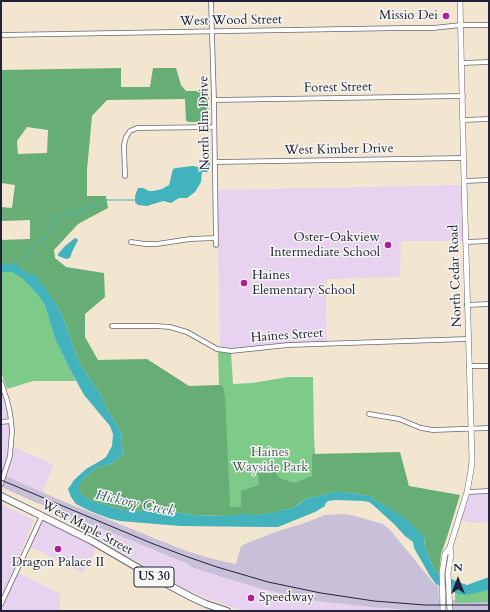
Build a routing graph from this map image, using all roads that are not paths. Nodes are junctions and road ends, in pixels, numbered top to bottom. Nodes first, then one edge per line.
1 (211, 1) edge
2 (460, 1) edge
3 (461, 25) junction
4 (489, 25) edge
5 (212, 32) junction
6 (1, 34) edge
7 (462, 62) junction
8 (489, 62) edge
9 (462, 96) junction
10 (214, 100) junction
11 (489, 119) edge
12 (463, 120) junction
13 (214, 127) junction
14 (463, 158) junction
15 (216, 162) junction
16 (125, 176) dead end
17 (489, 180) edge
18 (464, 181) junction
19 (216, 238) junction
20 (131, 242) dead end
21 (466, 242) junction
22 (489, 242) edge
23 (216, 245) dead end
24 (489, 304) edge
25 (467, 305) junction
26 (112, 326) dead end
27 (468, 339) junction
28 (469, 366) junction
29 (489, 366) edge
30 (1, 382) edge
31 (370, 414) dead end
32 (11, 421) junction
33 (1, 422) edge
34 (470, 428) junction
35 (489, 428) edge
36 (1, 484) edge
37 (467, 492) junction
38 (489, 492) edge
39 (1, 496) edge
40 (42, 516) junction
41 (450, 547) junction
42 (1, 604) edge
43 (227, 611) edge
44 (443, 611) edge
45 (450, 611) edge

1 - 5 street, North Elm Drive
2 - 3 street, North Cedar Road
3 - 4 street, West Wood Street
3 - 5 street, West Wood Street
3 - 7 street, North Cedar Road
5 - 6 street, West Wood Street
5 - 10 street, North Elm Drive
7 - 8 street
7 - 9 street, North Cedar Road
9 - 10 street, Forest Street
9 - 12 street, North Cedar Road
10 - 13 street, North Elm Drive
11 - 12 street
12 - 14 street, North Cedar Road
13 - 15 street, North Elm Drive
13 - 16 street
14 - 15 street, West Kimber Drive
14 - 18 street, North Cedar Road
15 - 19 street, North Elm Drive
17 - 18 street
18 - 21 street, North Cedar Road
19 - 20 street
19 - 23 street, North Elm Drive
21 - 22 street
21 - 25 street, North Cedar Road
24 - 25 street
25 - 27 street, North Cedar Road
26 - 27 street, Haines Street
27 - 28 street, North Cedar Road
28 - 29 street
28 - 34 street, North Cedar Road
30 - 32 street
31 - 34 street
32 - 33 street
32 - 36 street
34 - 35 street
34 - 37 street, North Cedar Road
37 - 38 street
37 - 41 street, North Cedar Road
39 - 40 main road, West Maple Street / US 30
40 - 42 street
40 - 43 main road, West Maple Street / US 30
41 - 44 street, North Cedar Road
41 - 45 street, North Cedar Road

